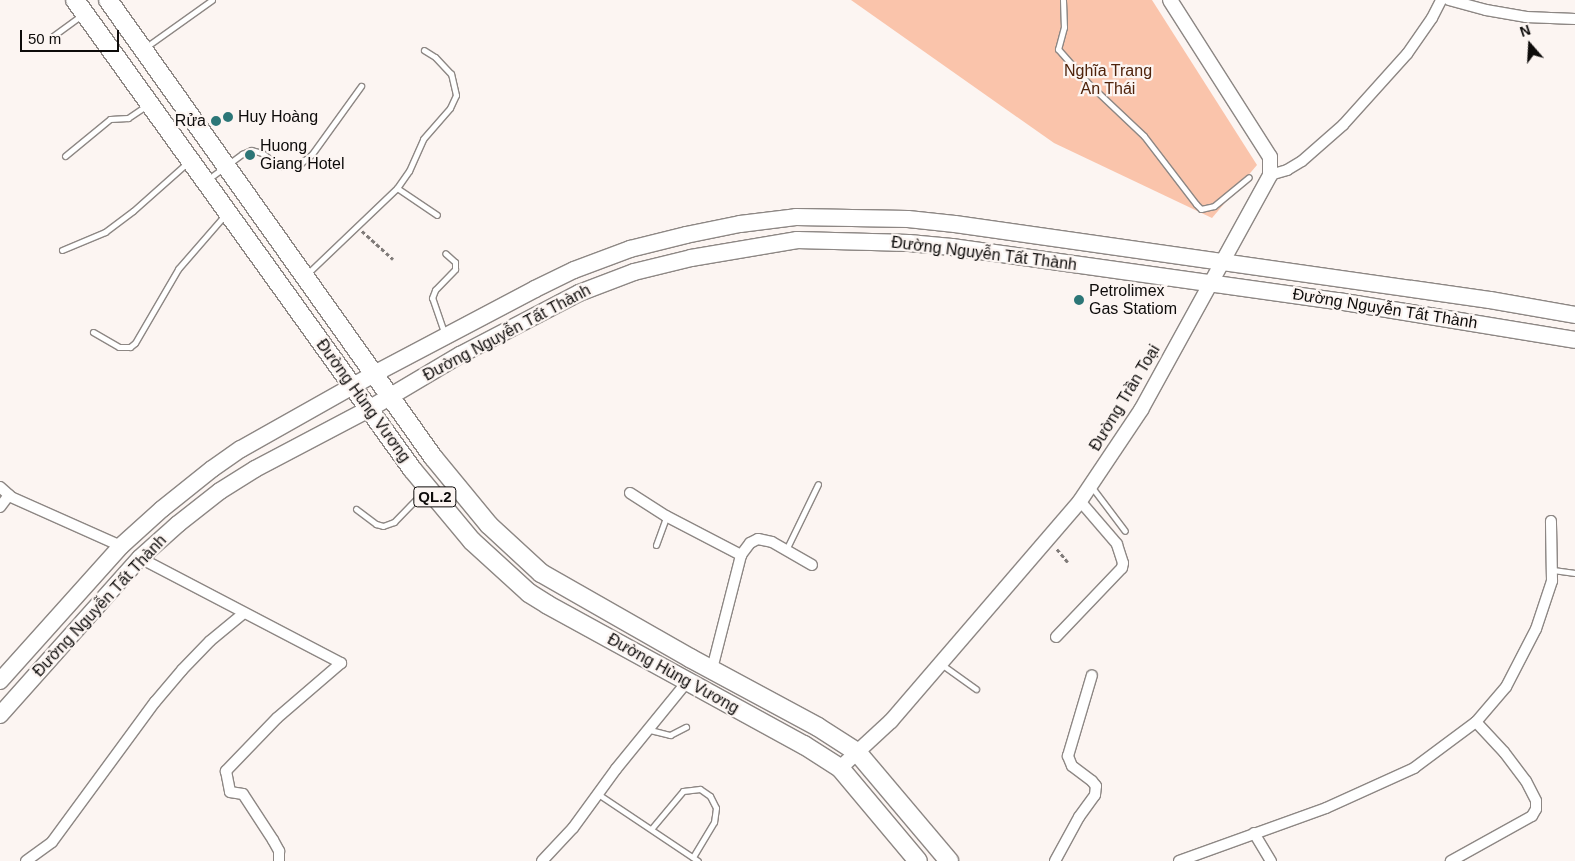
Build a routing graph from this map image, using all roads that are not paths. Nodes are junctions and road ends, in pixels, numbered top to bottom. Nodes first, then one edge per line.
1 (108, 0) edge
2 (212, 0) edge
3 (1063, 0) edge
4 (1170, 0) edge
5 (1441, 0) edge
6 (1449, 0) edge
7 (80, 7) edge
8 (1575, 19) edge
9 (53, 36) dead end
10 (143, 49) junction
11 (424, 50) dead end
12 (361, 86) dead end
13 (148, 105) junction
14 (65, 156) dead end
15 (190, 161) junction
16 (226, 166) junction
17 (1270, 175) junction
18 (1249, 177) dead end
19 (205, 182) junction
20 (397, 188) junction
21 (228, 212) junction
22 (437, 215) dead end
23 (1084, 242) junction
24 (62, 250) dead end
25 (445, 254) dead end
26 (1221, 262) junction
27 (1080, 265) junction
28 (304, 276) junction
29 (1209, 283) junction
30 (1575, 315) edge
31 (93, 332) dead end
32 (445, 335) junction
33 (1575, 340) edge
34 (374, 374) junction
35 (352, 386) junction
36 (390, 396) junction
37 (368, 409) junction
38 (818, 484) dead end
39 (1090, 486) junction
40 (0, 487) edge
41 (427, 488) junction
42 (630, 492) dead end
43 (9, 495) junction
44 (1080, 501) junction
45 (0, 507) edge
46 (356, 509) dead end
47 (666, 516) junction
48 (1551, 522) dead end
49 (1125, 531) dead end
50 (656, 545) dead end
51 (121, 546) junction
52 (786, 550) junction
53 (145, 554) junction
54 (742, 555) junction
55 (812, 565) dead end
56 (1553, 570) junction
57 (1575, 573) edge
58 (244, 613) junction
59 (1056, 637) dead end
60 (26, 653) junction
61 (941, 663) junction
62 (42, 668) junction
63 (712, 669) junction
64 (1092, 675) dead end
65 (0, 681) edge
66 (687, 682) junction
67 (976, 689) dead end
68 (0, 715) edge
69 (1476, 722) junction
70 (686, 727) dead end
71 (650, 730) junction
72 (857, 752) junction
73 (840, 768) junction
74 (598, 794) junction
75 (652, 828) junction
76 (1254, 832) junction
77 (696, 859) edge
78 (26, 861) edge
79 (279, 861) edge
80 (542, 861) edge
81 (918, 861) edge
82 (949, 861) edge
83 (1055, 861) edge
84 (1179, 861) edge
85 (1271, 861) edge
86 (1451, 861) edge

1 - 10 highway, Đường Hùng Vương / QL.2
2 - 10 lane
3 - 18 lane
4 - 17 street
5 - 17 street
6 - 8 street
7 - 9 lane
7 - 13 highway, Đường Hùng Vương / QL.2
10 - 16 highway, Đường Hùng Vương / QL.2
11 - 20 lane
12 - 16 lane
13 - 14 lane
13 - 15 highway, Đường Hùng Vương / QL.2
15 - 19 highway, Đường Hùng Vương / QL.2
15 - 24 lane
16 - 19 lane
16 - 28 highway, Đường Hùng Vương / QL.2
17 - 26 street, Đường Trần Toại
19 - 21 highway, Đường Hùng Vương / QL.2
20 - 22 lane
20 - 28 lane
21 - 31 lane
21 - 35 highway, Đường Hùng Vương / QL.2
23 - 26 main road, Đường Nguyễn Tất Thành
23 - 27 main road
23 - 32 main road, Đường Nguyễn Tất Thành
25 - 32 lane
26 - 29 street, Đường Trần Toại
26 - 30 main road, Đường Nguyễn Tất Thành
27 - 29 main road, Đường Nguyễn Tất Thành
27 - 36 main road, Đường Nguyễn Tất Thành
28 - 34 highway, Đường Hùng Vương / QL.2
29 - 33 main road, Đường Nguyễn Tất Thành
29 - 39 street, Đường Trần Toại
32 - 34 main road, Đường Nguyễn Tất Thành
34 - 35 main road, Đường Nguyễn Tất Thành
34 - 36 highway, Đường Hùng Vương / QL.2
35 - 37 highway, Đường Hùng Vương / QL.2
35 - 51 main road, Đường Nguyễn Tất Thành
36 - 37 main road, Đường Nguyễn Tất Thành
36 - 63 highway, Đường Hùng Vương / QL.2
37 - 41 highway, Đường Hùng Vương / QL.2
37 - 53 main road, Đường Nguyễn Tất Thành
38 - 52 lane
39 - 44 street, Đường Trần Toại
39 - 49 lane
40 - 43 street
41 - 46 lane
41 - 66 highway, Đường Hùng Vương / QL.2
42 - 47 street
43 - 45 street
43 - 51 street
44 - 59 street
44 - 61 street, Đường Trần Toại
47 - 50 lane
47 - 54 street
48 - 56 street
51 - 60 main road, Đường Nguyễn Tất Thành
52 - 54 street
52 - 55 street
53 - 58 street
53 - 62 main road, Đường Nguyễn Tất Thành
54 - 63 street
56 - 57 lane
56 - 69 street
58 - 78 street
58 - 79 street
60 - 62 main road
60 - 65 main road, Đường Nguyễn Tất Thành
61 - 67 lane
61 - 72 street, Đường Trần Toại
62 - 68 main road, Đường Nguyễn Tất Thành
63 - 72 highway, Đường Hùng Vương / QL.2
64 - 83 street
66 - 71 street
66 - 73 highway, Đường Hùng Vương / QL.2
69 - 76 street
69 - 86 street
70 - 71 lane
71 - 74 street
72 - 73 street, Đường Trần Toại
72 - 82 highway, Đường Hùng Vương / QL.2
73 - 81 highway, Đường Hùng Vương / QL.2
74 - 75 lane
74 - 80 street
75 - 77 lane
75 - 77 lane
76 - 84 street
76 - 85 street

